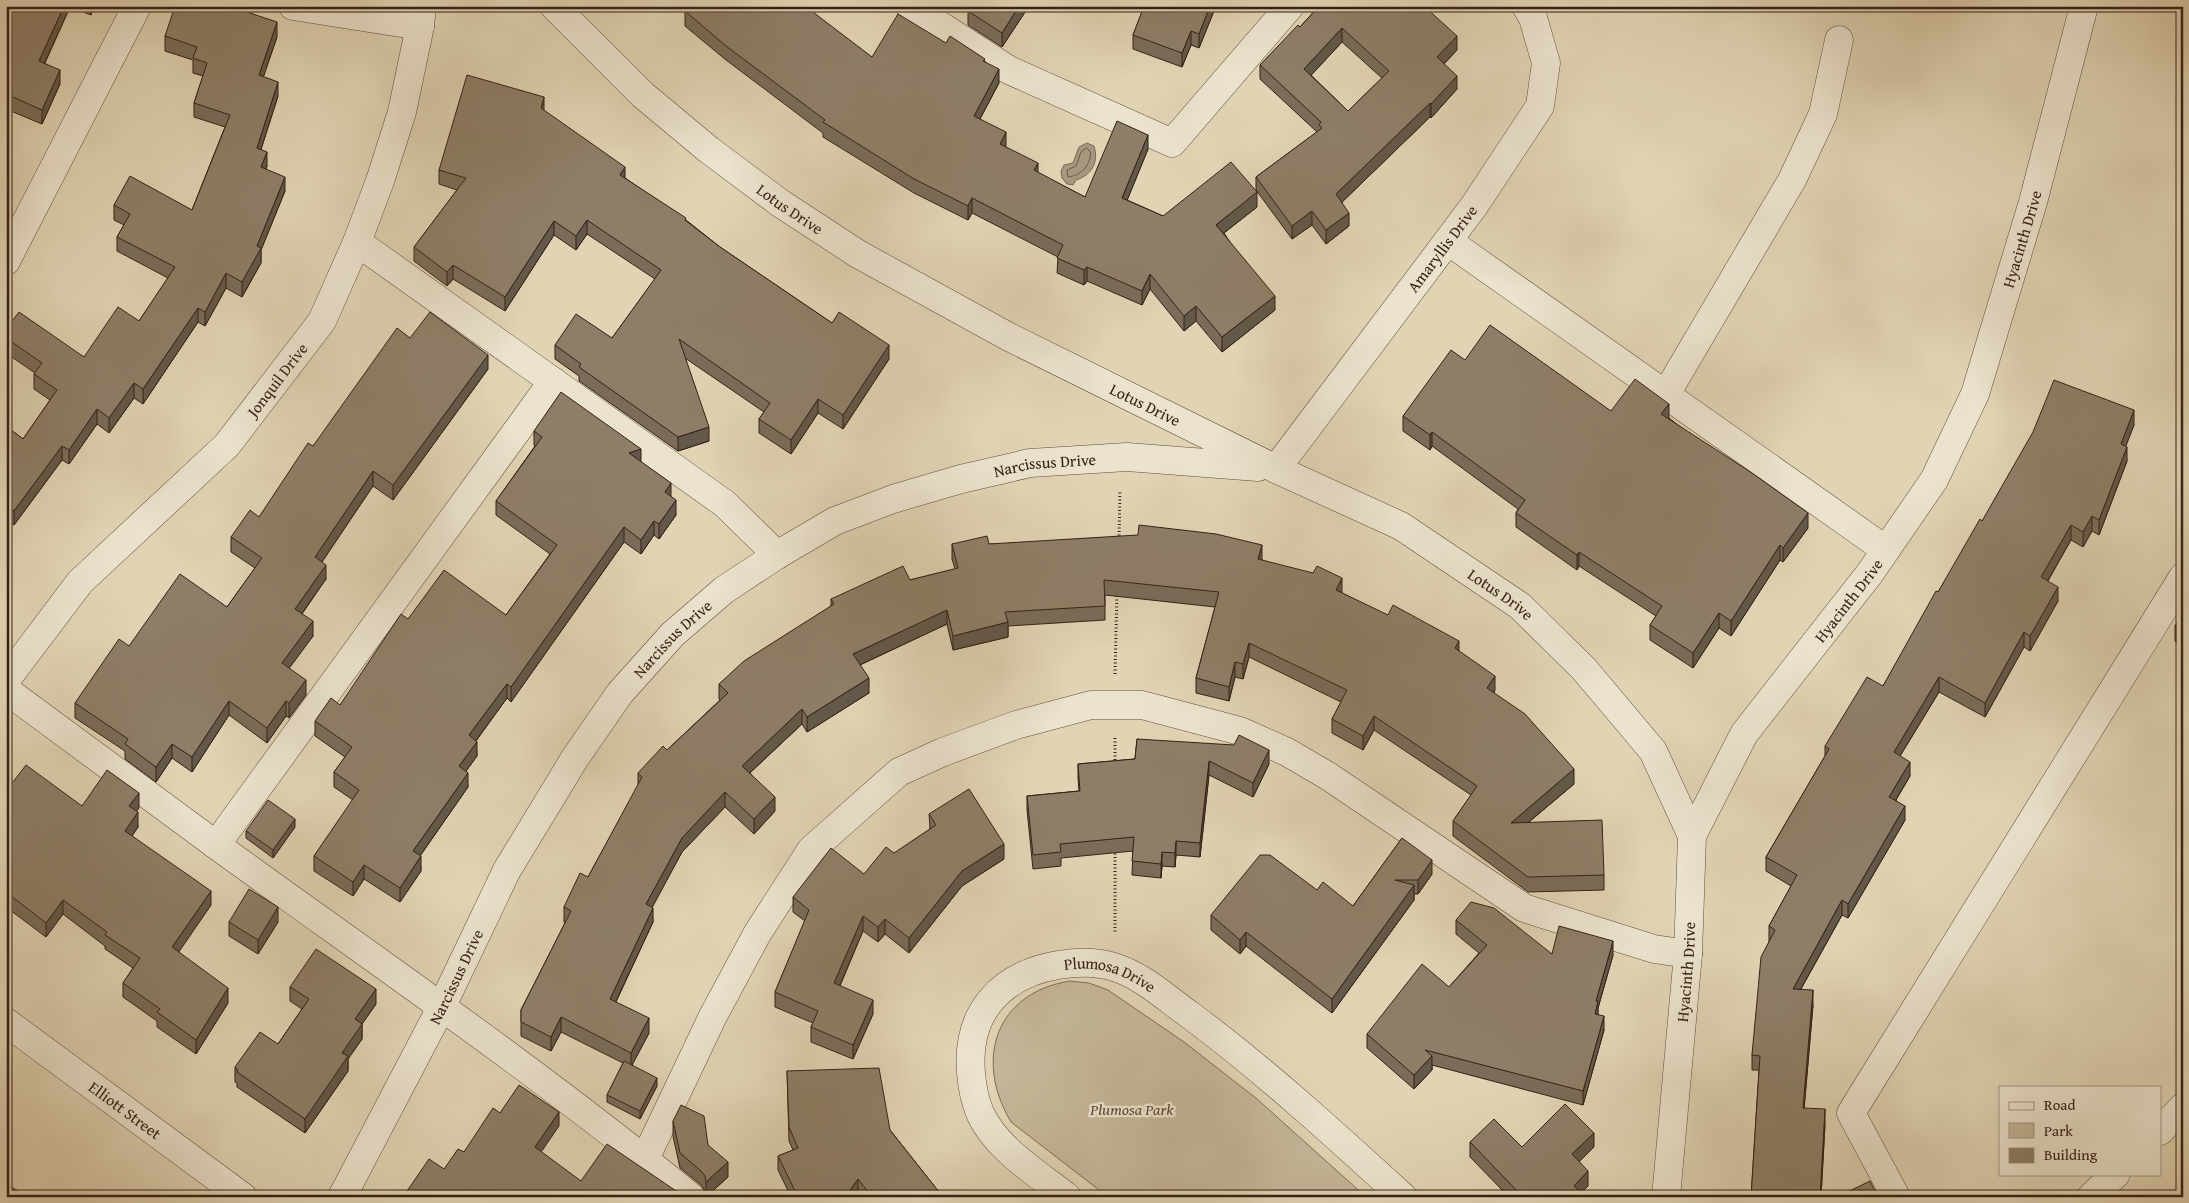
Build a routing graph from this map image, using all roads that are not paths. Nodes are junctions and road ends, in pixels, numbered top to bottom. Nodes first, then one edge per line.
1 (137, 6) edge
2 (293, 6) edge
3 (554, 6) edge
4 (910, 6) edge
5 (1290, 6) edge
6 (1526, 6) edge
7 (2084, 6) edge
8 (421, 16) edge
9 (1839, 40) dead end
10 (1448, 241) junction
11 (357, 242) junction
12 (6, 261) edge
13 (553, 381) junction
14 (1666, 394) junction
15 (1276, 469) junction
16 (1886, 550) junction
17 (777, 554) junction
18 (2183, 577) edge
19 (6, 680) edge
20 (6, 690) edge
21 (1692, 836) junction
22 (216, 845) junction
23 (1688, 954) junction
24 (442, 1006) junction
25 (6, 1022) edge
26 (2183, 1107) edge
27 (2162, 1129) edge
28 (645, 1159) junction
29 (2114, 1176) edge
30 (243, 1197) edge
31 (342, 1197) edge
32 (691, 1197) edge
33 (1066, 1197) edge
34 (1404, 1197) edge
35 (1666, 1197) edge
36 (1896, 1197) edge
37 (2091, 1197) edge

1 - 12 street
2 - 8 street
3 - 15 street, Lotus Drive
4 - 5 street
6 - 10 street, Amaryllis Drive
7 - 16 street, Hyacinth Drive
8 - 11 street, Jonquil Drive
9 - 14 street
10 - 14 street
10 - 15 street, Amaryllis Drive
11 - 13 street
11 - 19 street, Jonquil Drive
13 - 17 street
13 - 22 street
14 - 16 street
15 - 17 street, Narcissus Drive
15 - 21 street, Lotus Drive
16 - 21 street, Hyacinth Drive
17 - 24 street, Narcissus Drive
18 - 36 street
20 - 22 street
21 - 23 street, Hyacinth Drive
22 - 24 street
23 - 28 street
23 - 35 street, Hyacinth Drive
24 - 28 street
24 - 31 street, Narcissus Drive
25 - 30 street, Elliott Street
26 - 27 street
28 - 32 street
29 - 37 street
33 - 34 street, Plumosa Drive

